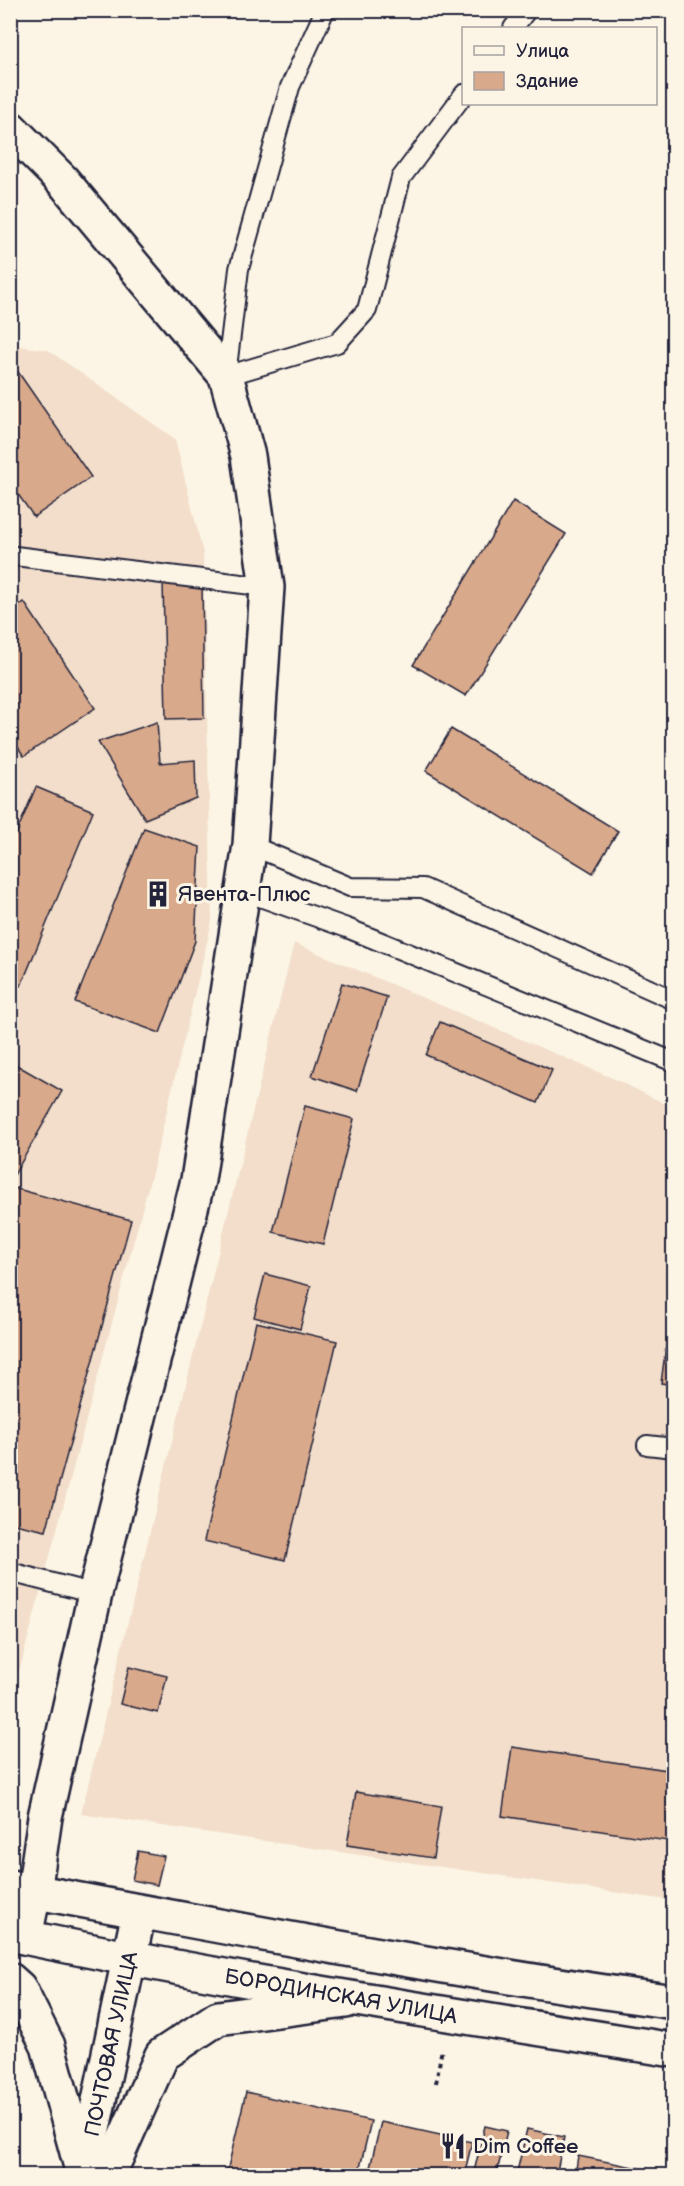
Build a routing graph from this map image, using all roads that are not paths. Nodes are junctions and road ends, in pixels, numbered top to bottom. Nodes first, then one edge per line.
1 (325, 10) edge
2 (527, 10) edge
3 (514, 27) edge
4 (462, 97) edge
5 (10, 129) edge
6 (226, 376) junction
7 (10, 559) edge
8 (267, 587) junction
9 (250, 845) junction
10 (243, 891) junction
11 (674, 1000) edge
12 (674, 1062) edge
13 (647, 1445) dead end
14 (674, 1448) edge
15 (10, 1572) edge
16 (95, 1594) junction
17 (22, 1890) edge
18 (139, 1912) junction
19 (18, 1935) edge
20 (129, 1959) junction
21 (10, 1980) edge
22 (357, 2000) junction
23 (674, 2002) edge
24 (674, 2050) edge
25 (91, 2175) edge

1 - 6 lane
2 - 3 lane
4 - 6 lane
5 - 6 street
6 - 8 street
7 - 8 lane
8 - 9 street
9 - 10 street
9 - 11 lane
10 - 12 lane
10 - 16 street
13 - 14 lane
15 - 16 lane
16 - 17 street
17 - 18 street
17 - 19 street
18 - 20 street, ПОЧТОВАЯ УЛИЦА
18 - 23 street
19 - 20 street, БОРОДИНСКАЯ УЛИЦА
20 - 22 street, БОРОДИНСКАЯ УЛИЦА
20 - 25 street, ПОЧТОВАЯ УЛИЦА
21 - 25 street
22 - 24 street, БОРОДИНСКАЯ УЛИЦА
22 - 25 street

